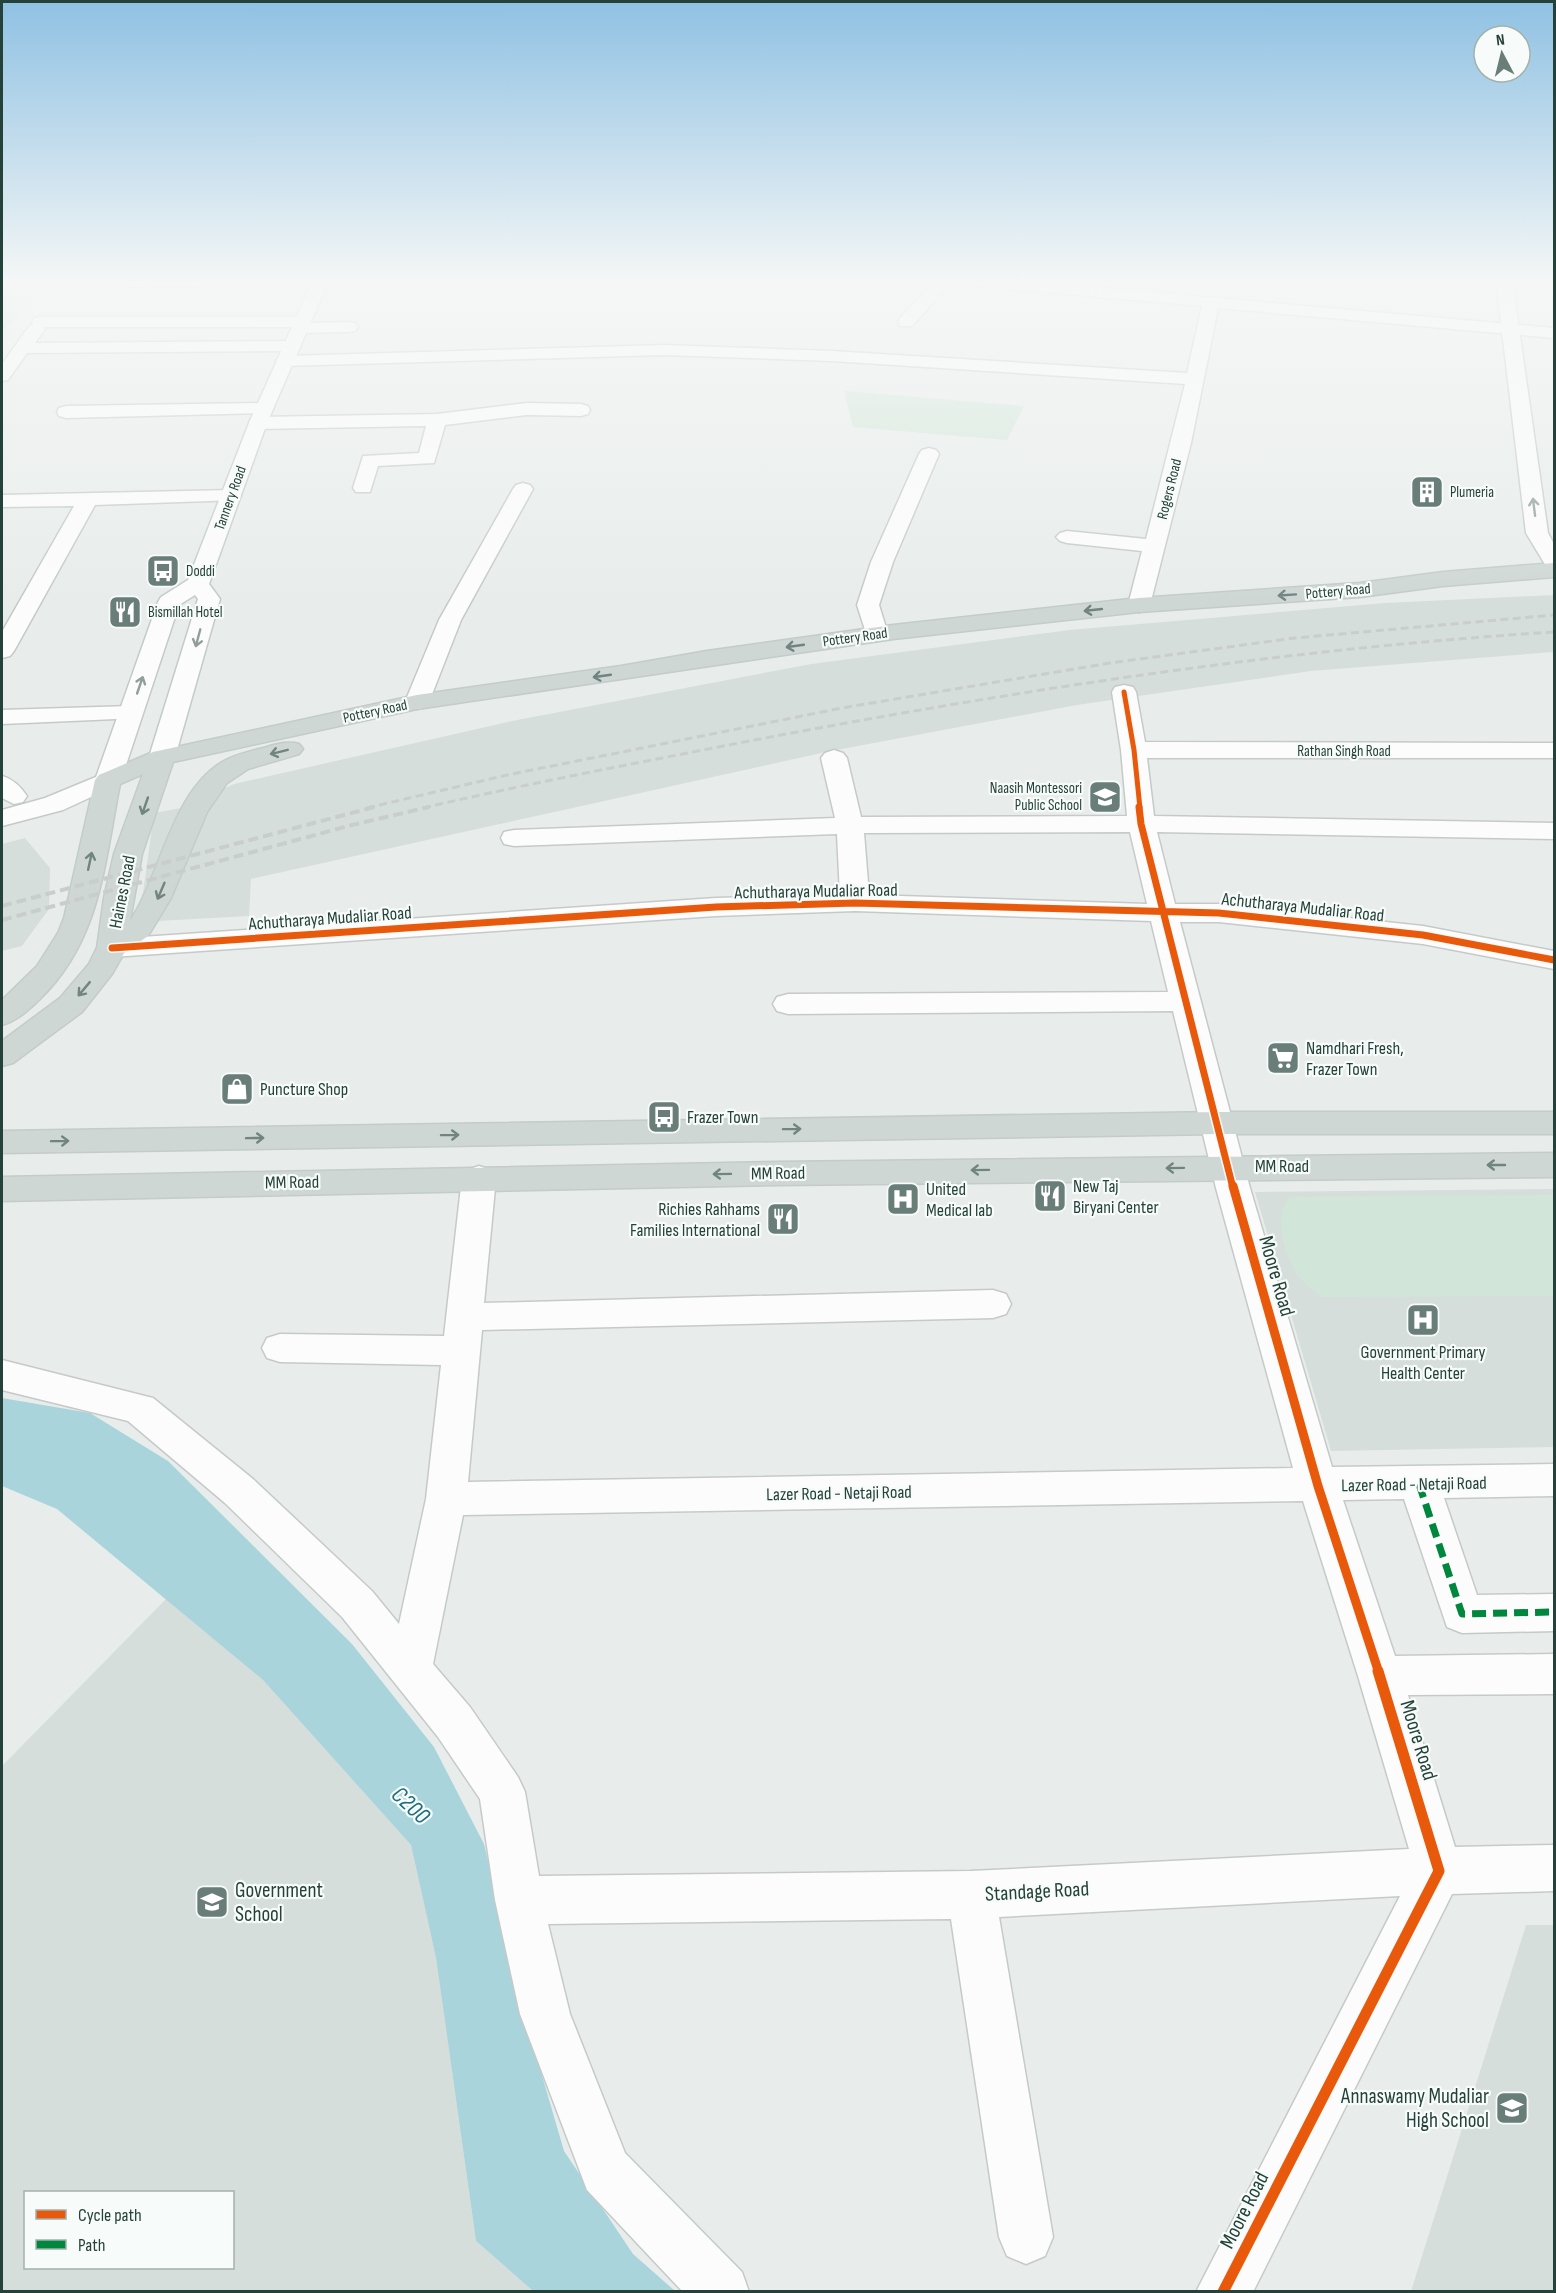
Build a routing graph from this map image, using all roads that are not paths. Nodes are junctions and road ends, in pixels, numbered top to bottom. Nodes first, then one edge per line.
1 (274, 387) edge
2 (1192, 387) edge
3 (1522, 387) edge
4 (1533, 387) edge
5 (1539, 408) dead end
6 (581, 410) dead end
7 (66, 412) dead end
8 (261, 416) junction
9 (437, 420) junction
10 (929, 454) dead end
11 (363, 488) dead end
12 (523, 489) dead end
13 (231, 496) junction
14 (88, 500) junction
15 (2, 501) edge
16 (1067, 537) dead end
17 (1154, 546) junction
18 (1554, 561) edge
19 (1554, 570) edge
20 (1554, 580) edge
21 (198, 584) junction
22 (1360, 590) junction
23 (1139, 605) junction
24 (876, 634) junction
25 (2, 651) edge
26 (1124, 692) dead end
27 (417, 702) junction
28 (385, 709) junction
29 (130, 713) junction
30 (2, 717) edge
31 (1134, 750) junction
32 (1554, 750) edge
33 (162, 757) junction
34 (834, 758) dead end
35 (108, 780) junction
36 (5, 799) edge
37 (1141, 824) junction
38 (850, 825) junction
39 (1554, 831) edge
40 (514, 838) dead end
41 (855, 903) junction
42 (1165, 913) junction
43 (112, 948) junction
44 (1554, 960) edge
45 (1187, 1001) junction
46 (788, 1004) dead end
47 (2, 1015) edge
48 (2, 1056) edge
49 (1218, 1123) junction
50 (1554, 1123) edge
51 (2, 1142) edge
52 (1554, 1165) edge
53 (1227, 1167) junction
54 (479, 1178) junction
55 (2, 1189) edge
56 (993, 1304) dead end
57 (463, 1334) junction
58 (280, 1348) dead end
59 (2, 1375) edge
60 (1554, 1480) edge
61 (1419, 1484) junction
62 (1318, 1486) junction
63 (446, 1499) junction
64 (1554, 1612) edge
65 (411, 1670) junction
66 (1554, 1674) edge
67 (1380, 1676) junction
68 (1554, 1868) edge
69 (1439, 1871) junction
70 (971, 1895) junction
71 (519, 1900) junction
72 (1026, 2237) dead end
73 (722, 2292) edge
74 (1223, 2292) edge

1 - 8 street, Tannery Road
2 - 17 street, Rogers Road
18 -> 3 street
4 - 5 street
6 - 9 street
7 - 8 street
8 - 9 street
8 - 13 street, Tannery Road
9 - 11 street
10 - 24 street
12 - 27 street
13 - 14 street
13 - 21 street, Tannery Road
14 - 15 street
14 - 25 street
16 - 17 street
17 - 23 street, Rogers Road
19 - 22 main road, Pottery Road
20 - 22 main road
29 -> 21 street
21 -> 33 street
22 -> 23 main road, Pottery Road
23 -> 24 main road, Pottery Road
24 -> 27 main road, Pottery Road
26 - 31 street, Moore Road
27 - 28 main road, Pottery Road
28 - 33 main road, Pottery Road
28 -> 43 main road
29 - 30 street
29 - 35 street
31 - 32 street, Rathan Singh Road
31 - 37 street, Moore Road
33 - 35 main road, Pottery Road
33 -> 43 main road, Haines Road
34 - 38 street
35 - 36 street
47 -> 35 main road, Haines Road
37 - 38 street
37 - 39 street
37 - 42 street, Moore Road
38 - 40 street
38 - 41 street
41 - 42 street, Achutharaya Mudaliar Road
41 - 43 street, Achutharaya Mudaliar Road
42 - 44 street, Achutharaya Mudaliar Road
42 - 45 street, Moore Road
43 -> 48 main road, Haines Road
45 - 46 street
45 - 49 street, Moore Road
49 - 50 main road
51 -> 49 main road
49 - 53 street, Moore Road
52 -> 53 main road, MM Road
53 -> 54 main road, MM Road
53 - 62 street, Moore Road
54 - 55 main road, MM Road
54 - 57 street
56 - 57 street
57 - 58 street
57 - 63 street
59 - 65 street
60 - 61 street, Lazer Road - Netaji Road
61 - 62 street, Lazer Road - Netaji Road
61 - 64 street
62 - 63 street, Lazer Road - Netaji Road
62 - 67 street, Moore Road
63 - 65 street
65 - 71 street
66 - 67 street
67 - 69 street, Moore Road
68 - 69 street, Standage Road
69 - 70 street, Standage Road
69 - 74 street, Moore Road
70 - 71 street, Standage Road
70 - 72 street
71 - 73 street

